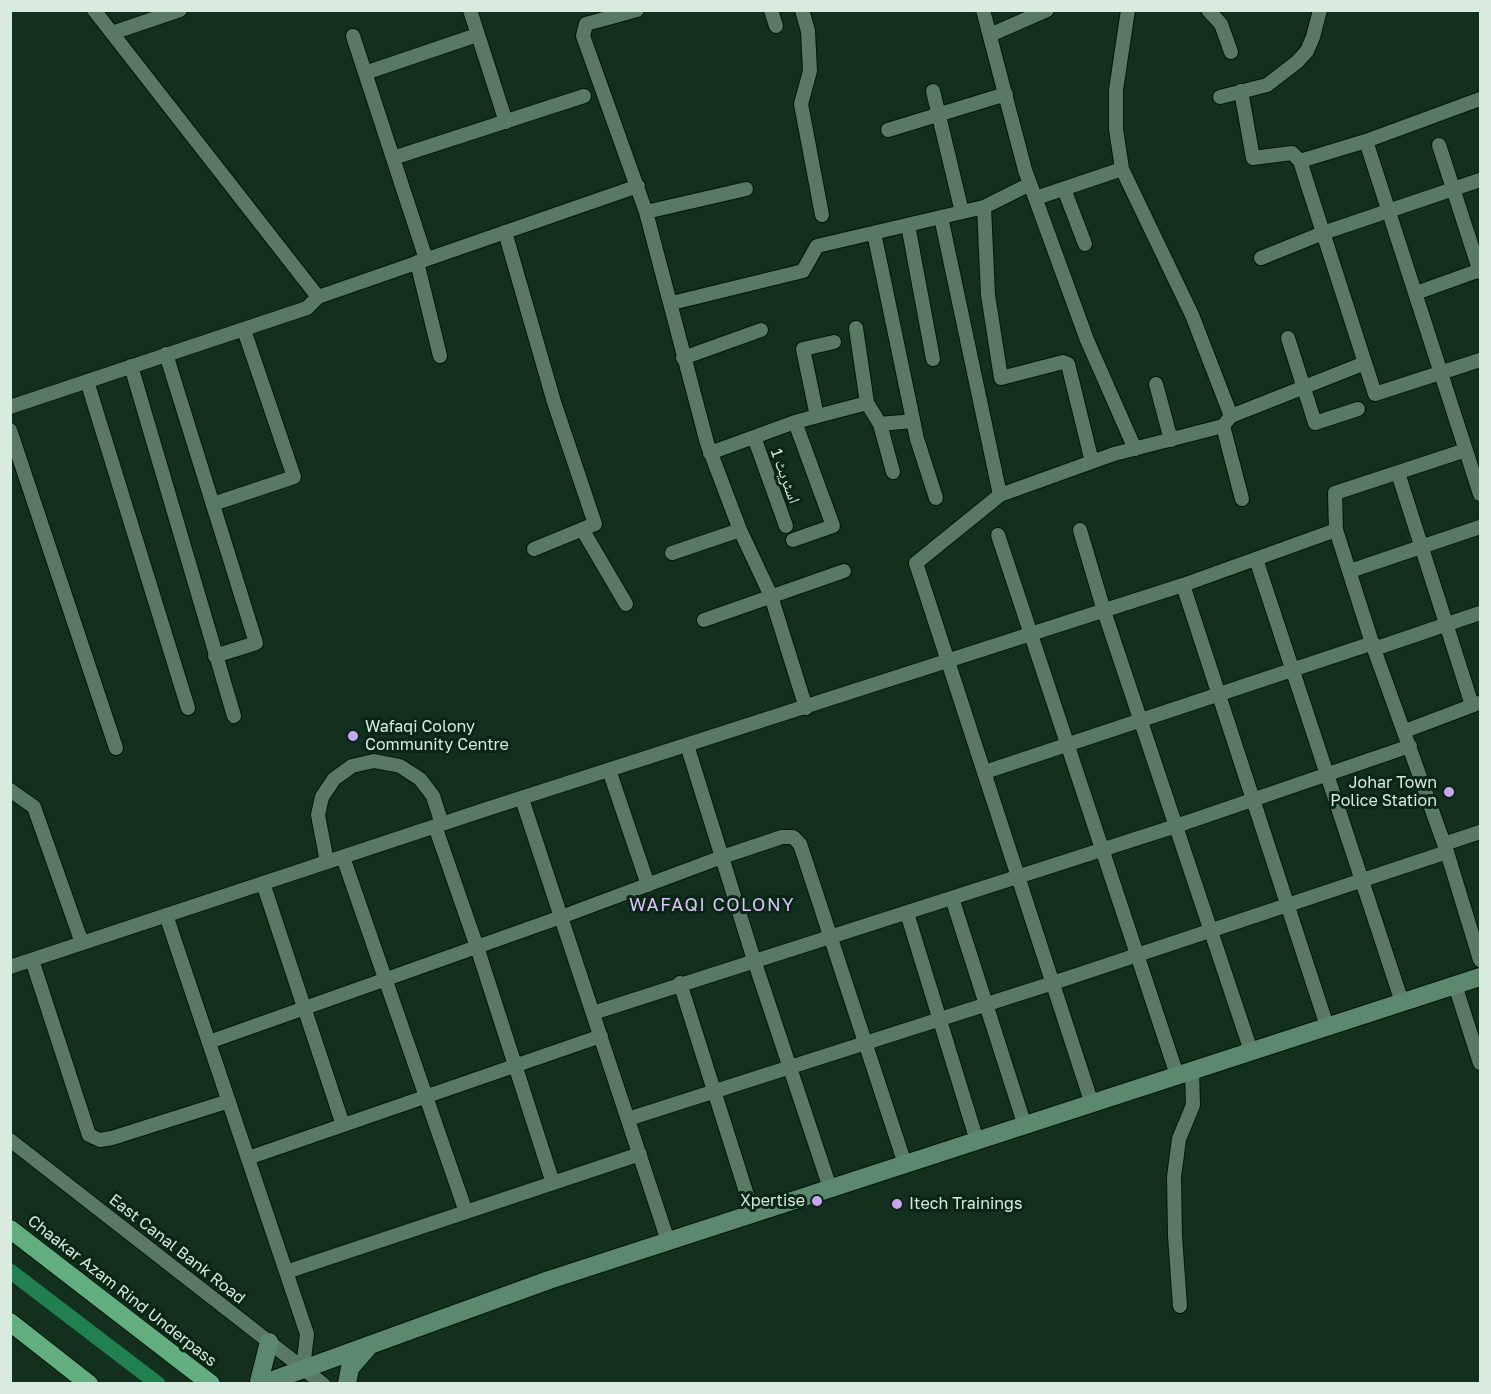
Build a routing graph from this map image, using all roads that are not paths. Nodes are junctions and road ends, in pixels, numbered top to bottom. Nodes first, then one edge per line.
1 (94, 10) edge
2 (180, 10) edge
3 (470, 10) edge
4 (771, 10) edge
5 (802, 10) edge
6 (983, 10) edge
7 (1047, 10) edge
8 (1128, 10) edge
9 (1208, 10) edge
10 (1320, 10) edge
11 (630, 11) edge
12 (776, 26) dead end
13 (112, 33) junction
14 (990, 34) junction
15 (477, 35) junction
16 (353, 36) dead end
17 (1231, 52) dead end
18 (365, 73) junction
19 (933, 91) dead end
20 (1240, 92) junction
21 (1006, 94) junction
22 (584, 96) dead end
23 (1220, 97) dead end
24 (1480, 99) edge
25 (940, 114) junction
26 (506, 122) junction
27 (888, 130) dead end
28 (1366, 141) junction
29 (1439, 145) dead end
30 (393, 158) junction
31 (1300, 161) junction
32 (1122, 169) junction
33 (1480, 180) edge
34 (1030, 184) junction
35 (638, 186) junction
36 (746, 189) dead end
37 (1064, 189) junction
38 (1454, 189) junction
39 (1036, 198) junction
40 (984, 207) junction
41 (1389, 210) junction
42 (646, 212) junction
43 (962, 213) junction
44 (822, 215) dead end
45 (941, 218) junction
46 (908, 225) junction
47 (505, 232) junction
48 (874, 233) junction
49 (1323, 233) junction
50 (1085, 244) dead end
51 (1261, 258) dead end
52 (422, 260) junction
53 (1480, 270) edge
54 (1416, 293) junction
55 (318, 297) junction
56 (672, 303) junction
57 (856, 328) dead end
58 (244, 330) junction
59 (761, 330) dead end
60 (1288, 338) dead end
61 (834, 342) dead end
62 (166, 354) junction
63 (440, 356) dead end
64 (683, 358) junction
65 (933, 359) dead end
66 (1480, 360) edge
67 (1365, 363) junction
68 (131, 366) junction
69 (1441, 373) junction
70 (87, 381) junction
71 (1156, 384) dead end
72 (1303, 387) junction
73 (867, 403) junction
74 (10, 407) edge
75 (1358, 409) dead end
76 (817, 416) junction
77 (913, 421) junction
78 (1227, 421) junction
79 (795, 422) junction
80 (880, 424) junction
81 (10, 430) edge
82 (754, 437) junction
83 (1171, 440) junction
84 (1135, 449) junction
85 (1466, 450) junction
86 (710, 453) junction
87 (1092, 462) junction
88 (893, 472) dead end
89 (1398, 473) junction
90 (1480, 494) edge
91 (1000, 495) junction
92 (936, 498) dead end
93 (1242, 499) dead end
94 (213, 504) junction
95 (786, 526) dead end
96 (1480, 527) edge
97 (582, 529) junction
98 (740, 530) junction
99 (1080, 530) dead end
100 (1336, 530) junction
101 (998, 535) dead end
102 (793, 540) dead end
103 (1422, 546) junction
104 (534, 549) dead end
105 (672, 553) dead end
106 (1256, 559) junction
107 (844, 571) dead end
108 (1350, 571) junction
109 (1183, 585) junction
110 (771, 596) junction
111 (626, 604) dead end
112 (1104, 611) junction
113 (1480, 613) edge
114 (704, 620) dead end
115 (1446, 625) junction
116 (1031, 633) junction
117 (1373, 646) junction
118 (214, 656) junction
119 (950, 661) junction
120 (1293, 670) junction
121 (1216, 695) junction
122 (1476, 704) edge
123 (188, 708) dead end
124 (806, 708) junction
125 (234, 716) dead end
126 (1140, 720) junction
127 (1405, 731) junction
128 (687, 745) junction
129 (1067, 745) junction
130 (1410, 746) junction
131 (116, 748) dead end
132 (609, 770) junction
133 (985, 772) junction
134 (1328, 776) junction
135 (10, 790) edge
136 (522, 799) junction
137 (1253, 800) junction
138 (439, 825) junction
139 (1176, 826) junction
140 (1480, 832) edge
141 (1445, 848) junction
142 (1102, 850) junction
143 (722, 856) junction
144 (343, 857) junction
145 (327, 862) junction
146 (1020, 876) junction
147 (1362, 879) junction
148 (263, 884) junction
149 (648, 885) junction
150 (952, 898) junction
151 (1287, 904) junction
152 (907, 913) junction
153 (166, 915) junction
154 (561, 917) junction
155 (1211, 930) junction
156 (831, 936) junction
157 (82, 943) junction
158 (477, 946) junction
159 (1137, 954) junction
160 (32, 960) junction
161 (754, 960) junction
162 (1480, 960) edge
163 (10, 967) edge
164 (1480, 976) edge
165 (383, 979) junction
166 (680, 983) junction
167 (1053, 983) junction
168 (1455, 985) junction
169 (1402, 1002) junction
170 (987, 1004) junction
171 (304, 1008) junction
172 (593, 1012) junction
173 (940, 1019) junction
174 (1327, 1026) junction
175 (600, 1036) junction
176 (209, 1042) junction
177 (867, 1043) junction
178 (1251, 1051) junction
179 (1480, 1063) edge
180 (515, 1065) junction
181 (791, 1067) junction
182 (1185, 1073) junction
183 (714, 1091) junction
184 (425, 1096) junction
185 (229, 1101) junction
186 (1092, 1104) junction
187 (628, 1119) junction
188 (343, 1125) junction
189 (1025, 1126) junction
190 (10, 1140) edge
191 (977, 1141) junction
192 (640, 1154) junction
193 (248, 1158) junction
194 (905, 1164) junction
195 (553, 1183) junction
196 (830, 1188) junction
197 (466, 1212) junction
198 (753, 1214) junction
199 (10, 1229) edge
200 (669, 1241) junction
201 (286, 1272) junction
202 (1180, 1306) dead end
203 (15, 1326) edge
204 (269, 1342) junction
205 (370, 1344) junction
206 (303, 1368) junction
207 (265, 1382) edge
208 (89, 1383) edge
209 (211, 1383) edge
210 (322, 1383) edge
211 (347, 1383) edge

1 - 13 street
2 - 13 street
3 - 15 street
4 - 12 street
5 - 44 street
6 - 14 street
7 - 14 street
8 - 32 street
9 - 17 street
10 - 20 street
11 - 35 street
13 - 55 street
14 - 21 street
15 - 18 street
15 - 26 street
16 - 18 street
18 - 30 street
19 - 25 street
20 - 23 street
20 - 31 street
21 - 25 street
21 - 34 street
22 - 26 street
24 - 28 street
25 - 27 street
25 - 43 street
26 - 30 street
28 - 31 street
28 - 41 street
29 - 38 street
30 - 52 street
31 - 49 street
32 - 37 street
32 - 78 street
33 - 38 street
34 - 39 street
34 - 40 street
35 - 42 street
35 - 47 street
36 - 42 street
37 - 39 street
37 - 50 street
38 - 41 street
38 - 53 street
39 - 84 street
40 - 43 street
40 - 87 street
41 - 49 street
41 - 54 street
42 - 56 street
43 - 45 street
45 - 46 street
45 - 91 street
46 - 48 street
46 - 65 street
47 - 52 street
47 - 97 street
48 - 56 street
48 - 77 street
49 - 51 street
49 - 67 street
52 - 55 street
52 - 63 street
53 - 54 street
54 - 69 street
55 - 58 street
56 - 64 street
57 - 73 street
58 - 62 street
58 - 94 street
59 - 64 street
60 - 72 street
61 - 76 street
62 - 68 street
62 - 94 street
64 - 86 street
66 - 69 street
67 - 69 street
67 - 72 street
68 - 70 street
68 - 118 street
69 - 85 street
70 - 74 street
70 - 123 street
71 - 83 street
72 - 75 street
72 - 78 street
73 - 76 street
73 - 80 street
76 - 79 street
77 - 80 street
77 - 92 street
78 - 83 street
78 - 93 street
79 - 82 street
79 - 102 street
80 - 88 street
81 - 131 street
82 - 86 street
82 - 95 street, اسٹریٹ 1
83 - 84 street
84 - 87 street
85 - 89 street
85 - 90 street
86 - 98 street
87 - 91 street
89 - 100 street
89 - 103 street
91 - 119 street
94 - 118 street
96 - 103 street
97 - 104 street
97 - 111 street
98 - 105 street
98 - 110 street
99 - 112 street
100 - 106 street
100 - 108 street
101 - 116 street
103 - 108 street
103 - 115 street
106 - 109 street
106 - 120 street
107 - 110 street
108 - 117 street
109 - 112 street
109 - 121 street
110 - 114 street
110 - 124 street
112 - 116 street
112 - 126 street
113 - 115 street
115 - 117 street
115 - 122 street
116 - 119 street
116 - 129 street
117 - 120 street
117 - 127 street
118 - 125 street
119 - 124 street
119 - 133 street
120 - 121 street
120 - 134 street
121 - 126 street
121 - 137 street
122 - 127 street
124 - 128 street
126 - 129 street
126 - 139 street
127 - 130 street
128 - 132 street
128 - 143 street
129 - 133 street
129 - 142 street
130 - 134 street
130 - 141 street
132 - 136 street
132 - 149 street
133 - 146 street
134 - 137 street
134 - 147 street
135 - 157 street
136 - 138 street
136 - 154 street
137 - 139 street
137 - 151 street
138 - 144 street
138 - 145 street
138 - 158 street
139 - 142 street
139 - 155 street
140 - 141 street
141 - 147 street
141 - 162 street
142 - 146 street
142 - 159 street
143 - 149 street
143 - 156 street
143 - 161 street
144 - 145 street
144 - 165 street
145 - 148 street
146 - 150 street
146 - 167 street
147 - 151 street
147 - 169 street
148 - 153 street
148 - 171 street
149 - 154 street
150 - 152 street
150 - 170 street
151 - 155 street
151 - 174 street
152 - 156 street
152 - 173 street
153 - 157 street
153 - 176 street
154 - 158 street
154 - 172 street
155 - 159 street
155 - 178 street
156 - 161 street
156 - 177 street
157 - 160 street
158 - 165 street
158 - 180 street
159 - 167 street
159 - 182 street
160 - 163 street
160 - 185 street
161 - 166 street
161 - 181 street
164 - 168 street
165 - 171 street
165 - 184 street
166 - 172 street
166 - 183 street
167 - 170 street
167 - 186 street
168 - 169 street
168 - 179 street
169 - 174 street
170 - 173 street
170 - 189 street
171 - 176 street
171 - 188 street
172 - 175 street
173 - 177 street
173 - 191 street
174 - 178 street
175 - 180 street
175 - 187 street
176 - 185 street
177 - 181 street
177 - 194 street
178 - 182 street
180 - 184 street
180 - 195 street
181 - 183 street
181 - 196 street
182 - 186 street
182 - 202 street
183 - 187 street
183 - 198 street
184 - 188 street
184 - 197 street
185 - 193 street
186 - 189 street
187 - 192 street
188 - 193 street
189 - 191 street
190 - 204 street, East Canal Bank Road
191 - 194 street
192 - 195 street
192 - 200 street
193 - 201 street
194 - 196 street
195 - 197 street
196 - 198 street
197 - 201 street
198 - 200 street
199 - 209 highway, Chaakar Azam Rind Underpass
200 - 205 street
201 - 206 street
203 - 208 highway
204 - 206 street, East Canal Bank Road
204 - 207 street
205 - 206 street
205 - 211 street
206 - 207 street
206 - 210 street, East Canal Bank Road

